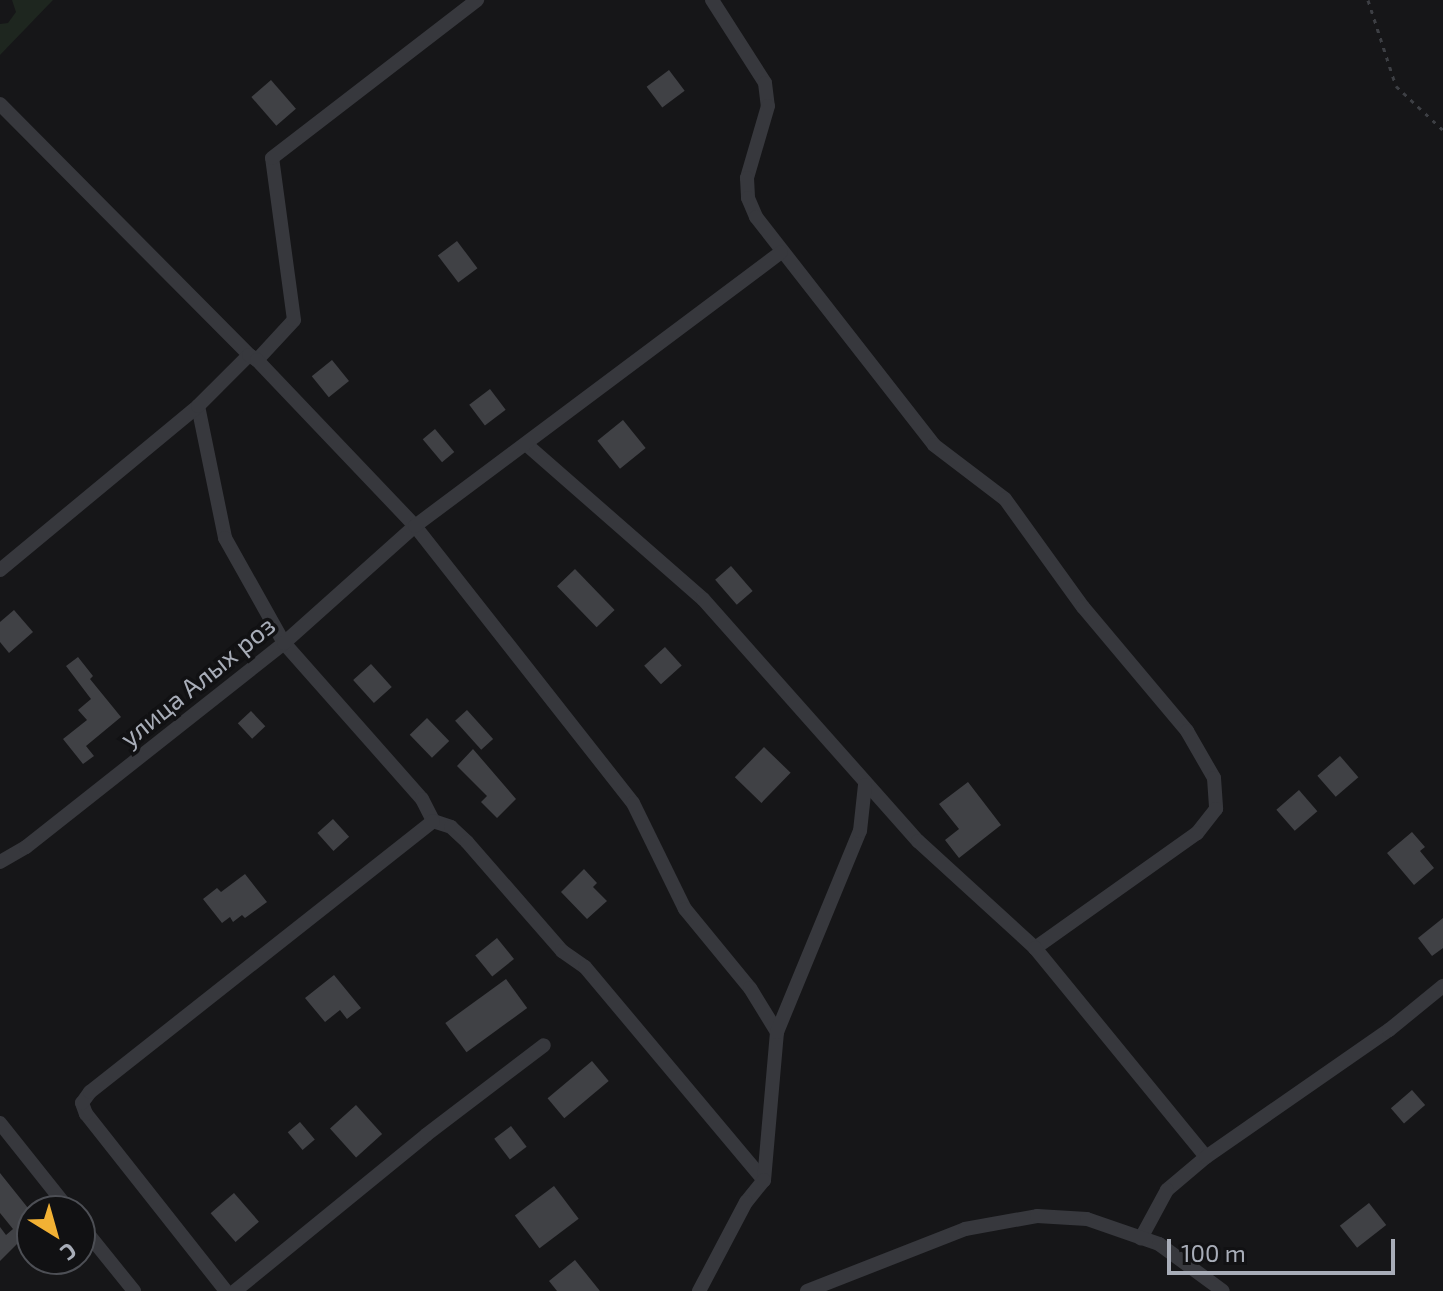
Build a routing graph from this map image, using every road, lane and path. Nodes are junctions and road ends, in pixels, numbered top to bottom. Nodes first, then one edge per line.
1 (477, 0) edge
2 (712, 0) edge
3 (1368, 0) edge
4 (0, 104) edge
5 (1443, 130) edge
6 (781, 252) junction
7 (253, 358) junction
8 (198, 406) junction
9 (527, 445) junction
10 (415, 526) junction
11 (0, 570) edge
12 (284, 643) junction
13 (865, 785) junction
14 (433, 821) junction
15 (0, 862) edge
16 (1035, 948) junction
17 (1443, 986) edge
18 (777, 1032) junction
19 (544, 1045) dead end
20 (0, 1123) edge
21 (1206, 1157) junction
22 (764, 1180) junction
23 (57, 1195) edge
24 (1141, 1238) junction
25 (96, 1244) edge
26 (134, 1291) edge
27 (226, 1291) edge
28 (235, 1291) edge
29 (699, 1291) edge
30 (807, 1291) edge
31 (1223, 1291) edge

1 - 7 street
2 - 6 street
3 - 5 path
4 - 7 street
6 - 9 street, улица Алых роз
6 - 16 street
7 - 8 street
7 - 10 street
8 - 11 street
8 - 12 street
9 - 10 street, улица Алых роз
9 - 13 street
10 - 12 street, улица Алых роз
10 - 18 street
12 - 14 street
12 - 15 street, улица Алых роз
13 - 16 street
13 - 18 street
14 - 22 street
14 - 27 street
16 - 21 street
17 - 21 street
18 - 22 street
19 - 28 street
20 - 23 street
21 - 24 street
22 - 29 street
24 - 30 street
24 - 31 street
25 - 26 street

